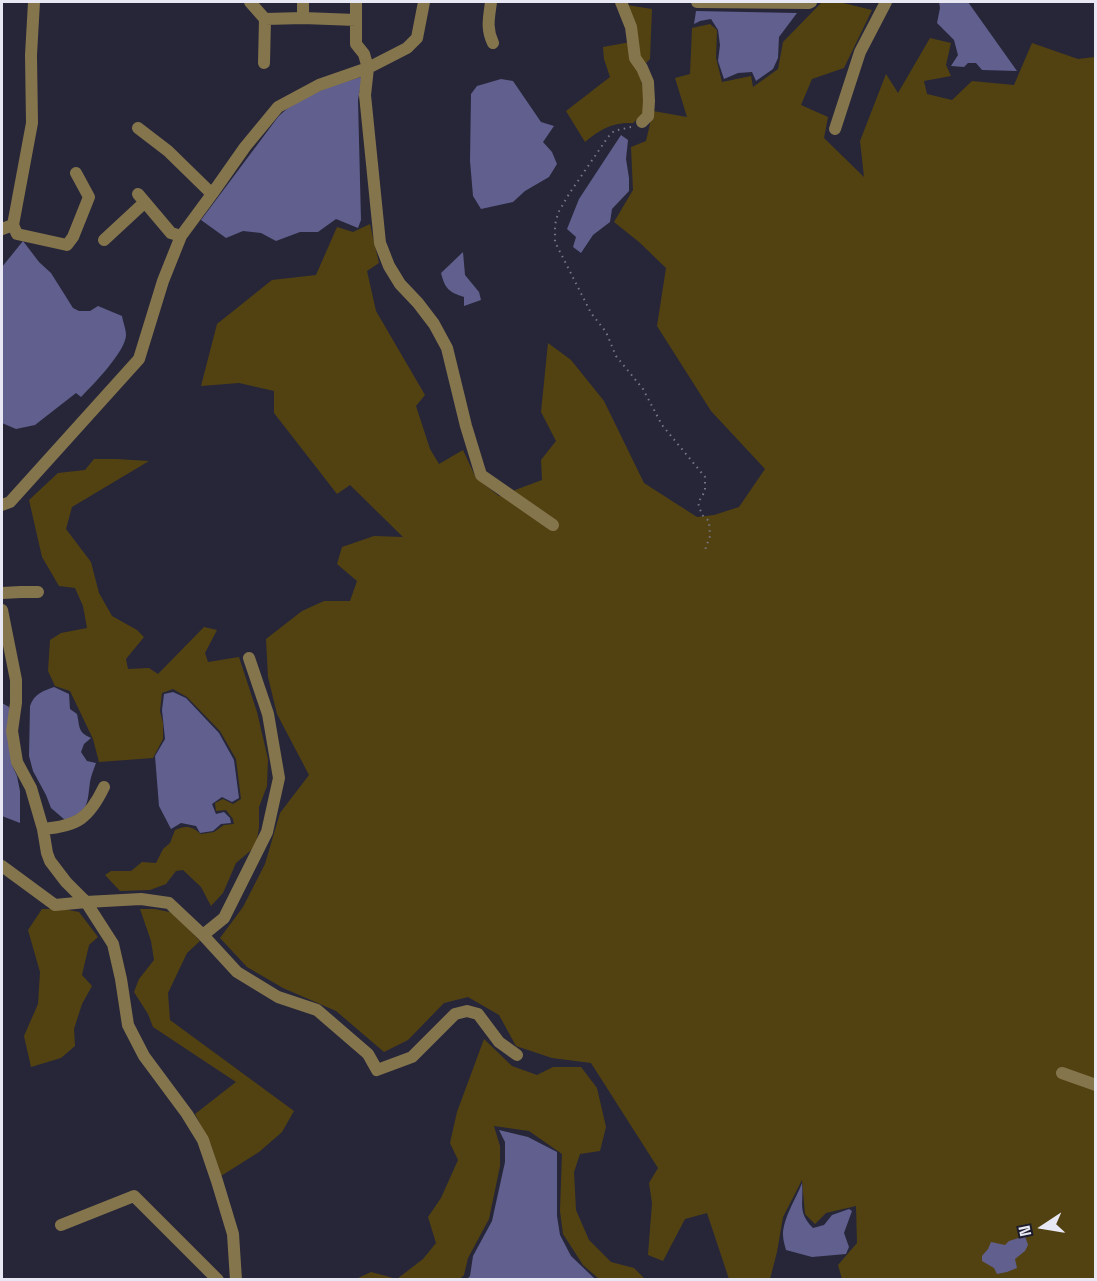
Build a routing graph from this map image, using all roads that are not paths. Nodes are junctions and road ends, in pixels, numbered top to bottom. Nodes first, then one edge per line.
1 (34, 2) edge
2 (250, 2) edge
3 (303, 2) edge
4 (356, 2) edge
5 (424, 2) edge
6 (491, 2) edge
7 (621, 2) edge
8 (697, 2) edge
9 (811, 2) edge
10 (886, 2) edge
11 (303, 18) junction
12 (265, 19) junction
13 (356, 20) junction
14 (493, 44) dead end
15 (264, 63) dead end
16 (368, 68) junction
17 (642, 122) road end
18 (138, 128) dead end
19 (835, 129) dead end
20 (76, 173) dead end
21 (212, 194) junction
22 (7, 227) edge
23 (181, 236) junction
24 (104, 240) dead end
25 (2, 505) edge
26 (553, 525) dead end
27 (38, 592) dead end
28 (2, 593) edge
29 (2, 610) edge
30 (249, 658) dead end
31 (104, 787) dead end
32 (43, 829) junction
33 (2, 866) edge
34 (86, 902) junction
35 (203, 935) junction
36 (517, 1055) dead end
37 (1062, 1073) dead end
38 (1095, 1085) edge
39 (61, 1225) dead end
40 (218, 1280) edge
41 (236, 1280) edge

1 - 22 street
2 - 12 street
3 - 11 street
4 - 13 street
5 - 16 street
6 - 14 street
7 - 17 street
8 - 9 street
10 - 19 street
11 - 12 street
11 - 13 street
12 - 15 street
13 - 16 street
16 - 21 street
16 - 26 street
18 - 21 street
20 - 22 street
21 - 23 street
23 - 24 street
23 - 25 street
27 - 28 street
29 - 32 street
30 - 35 street
31 - 32 street
32 - 34 street
33 - 34 street
34 - 35 street
34 - 41 street
35 - 36 street
37 - 38 street
39 - 40 street

